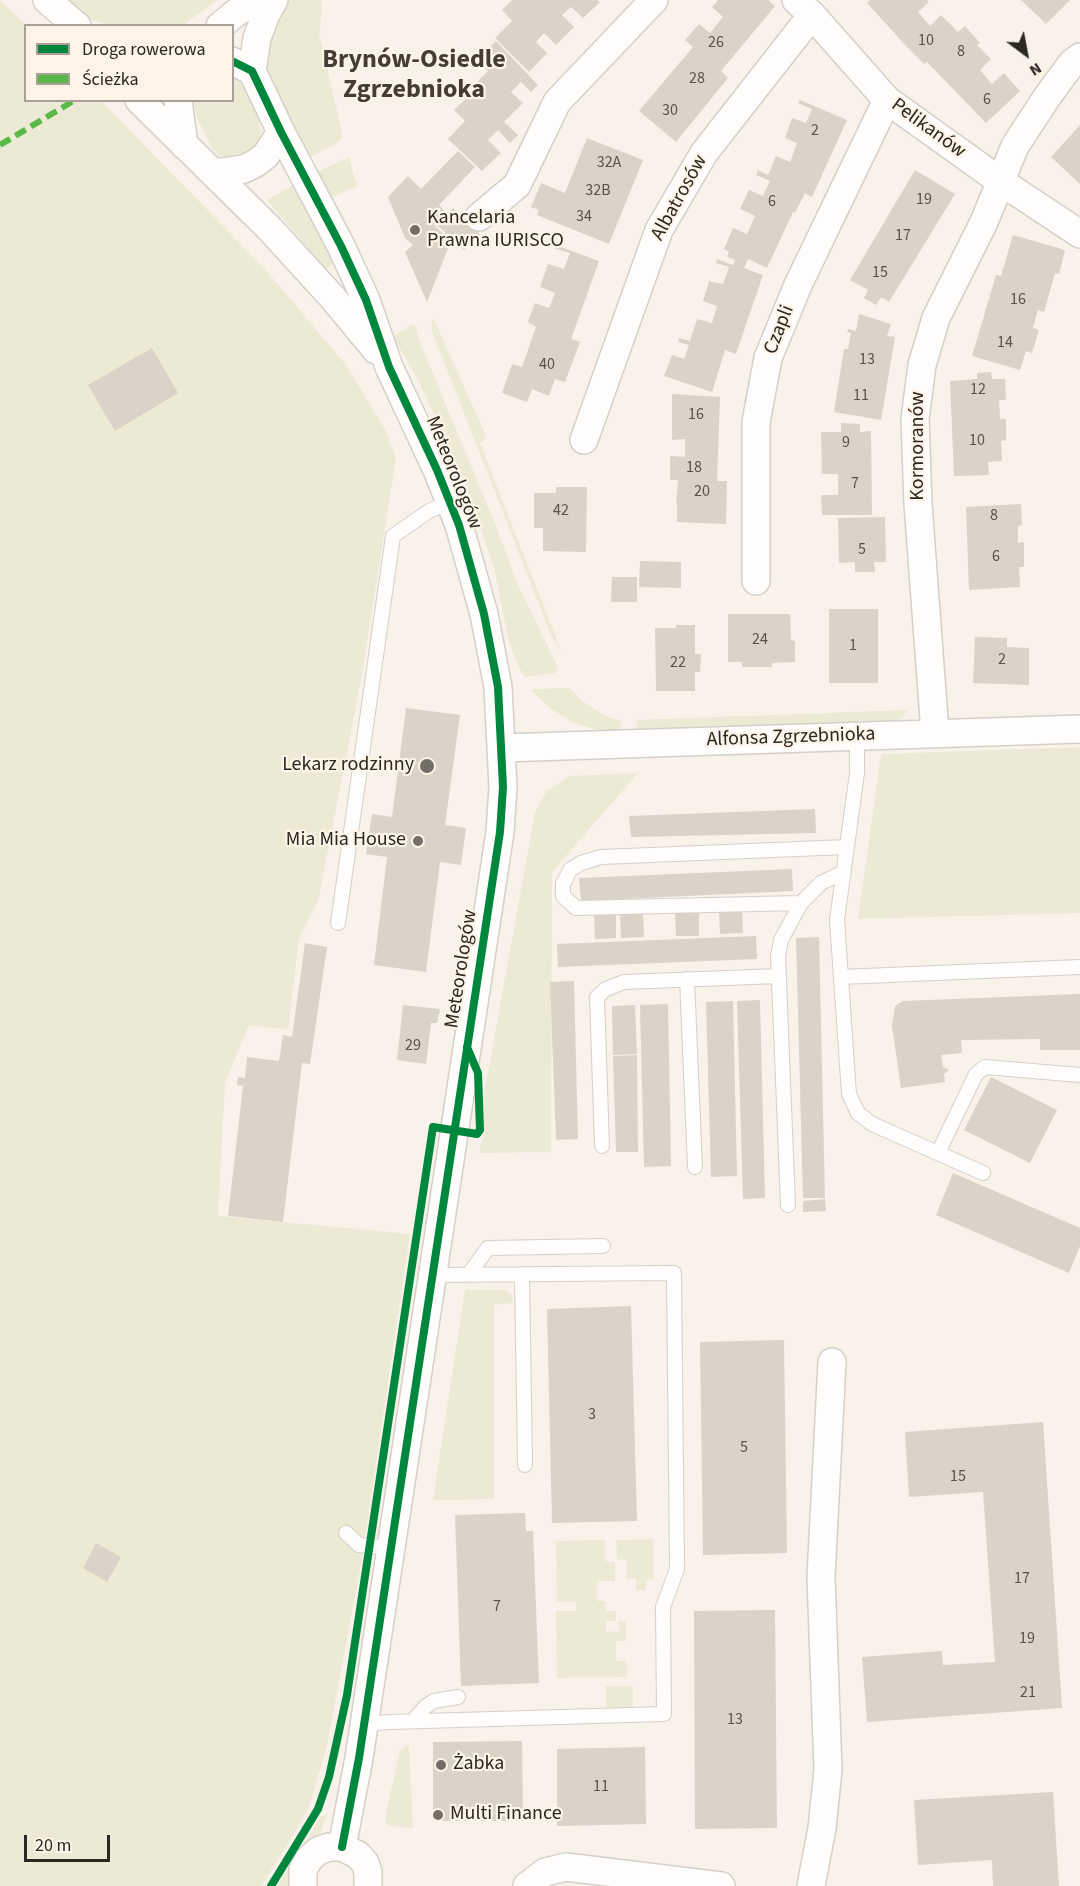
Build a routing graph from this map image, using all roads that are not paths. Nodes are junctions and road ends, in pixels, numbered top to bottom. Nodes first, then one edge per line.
1 (47, 0) edge
2 (258, 0) edge
3 (274, 0) edge
4 (654, 0) edge
5 (804, 8) edge
6 (75, 24) edge
7 (222, 24) edge
8 (1080, 57) edge
9 (242, 66) edge
10 (887, 100) junction
11 (142, 102) edge
12 (178, 102) edge
13 (281, 132) junction
14 (184, 145) junction
15 (214, 173) junction
16 (1000, 181) junction
17 (479, 217) dead end
18 (1080, 234) edge
19 (389, 367) junction
20 (584, 440) dead end
21 (450, 502) junction
22 (756, 581) dead end
23 (1080, 729) edge
24 (934, 733) junction
25 (857, 736) junction
26 (502, 748) junction
27 (847, 847) junction
28 (844, 872) junction
29 (801, 903) junction
30 (338, 923) dead end
31 (1080, 967) edge
32 (778, 976) junction
33 (841, 977) junction
34 (687, 979) junction
35 (1080, 1075) edge
36 (602, 1146) dead end
37 (938, 1153) junction
38 (695, 1167) dead end
39 (983, 1173) dead end
40 (788, 1205) dead end
41 (603, 1246) dead end
42 (469, 1274) junction
43 (522, 1274) junction
44 (433, 1275) junction
45 (832, 1362) dead end
46 (525, 1465) dead end
47 (346, 1533) dead end
48 (391, 1548) junction
49 (458, 1697) dead end
50 (413, 1721) junction
51 (364, 1724) junction
52 (342, 1847) junction
53 (303, 1886) edge
54 (368, 1886) edge
55 (526, 1886) edge
56 (722, 1886) edge
57 (811, 1886) edge

1 - 6 street
2 - 7 street
3 - 9 street
4 - 17 street
5 - 10 street, Pelikanów
5 - 20 street, Albatrosów
8 - 16 street, Kormoranów
9 - 13 street, Meteorologów
10 - 16 street, Pelikanów
10 - 22 street, Czapli
11 - 14 street
12 - 14 street
13 - 15 street
13 - 19 street, Meteorologów
14 - 15 street
15 - 19 street
16 - 18 street, Pelikanów
16 - 24 street, Kormoranów
19 - 21 street, Meteorologów
21 - 26 street, Meteorologów
21 - 30 lane
23 - 24 street, Alfonsa Zgrzebnioka
24 - 25 street, Alfonsa Zgrzebnioka
25 - 26 street, Alfonsa Zgrzebnioka
25 - 27 lane
26 - 44 street, Meteorologów
27 - 28 lane
27 - 29 lane
28 - 29 lane
28 - 33 lane
29 - 32 lane
31 - 33 lane
32 - 34 lane
32 - 40 lane
33 - 37 lane
34 - 36 lane
34 - 38 lane
35 - 37 lane
37 - 39 lane
41 - 42 lane
42 - 43 lane
42 - 44 lane
43 - 46 lane
43 - 50 lane
44 - 48 street, Meteorologów
45 - 57 street
47 - 48 lane
48 - 51 street, Meteorologów
49 - 50 lane
50 - 51 lane
51 - 52 street, Meteorologów
52 - 53 street
52 - 54 street
55 - 56 street

